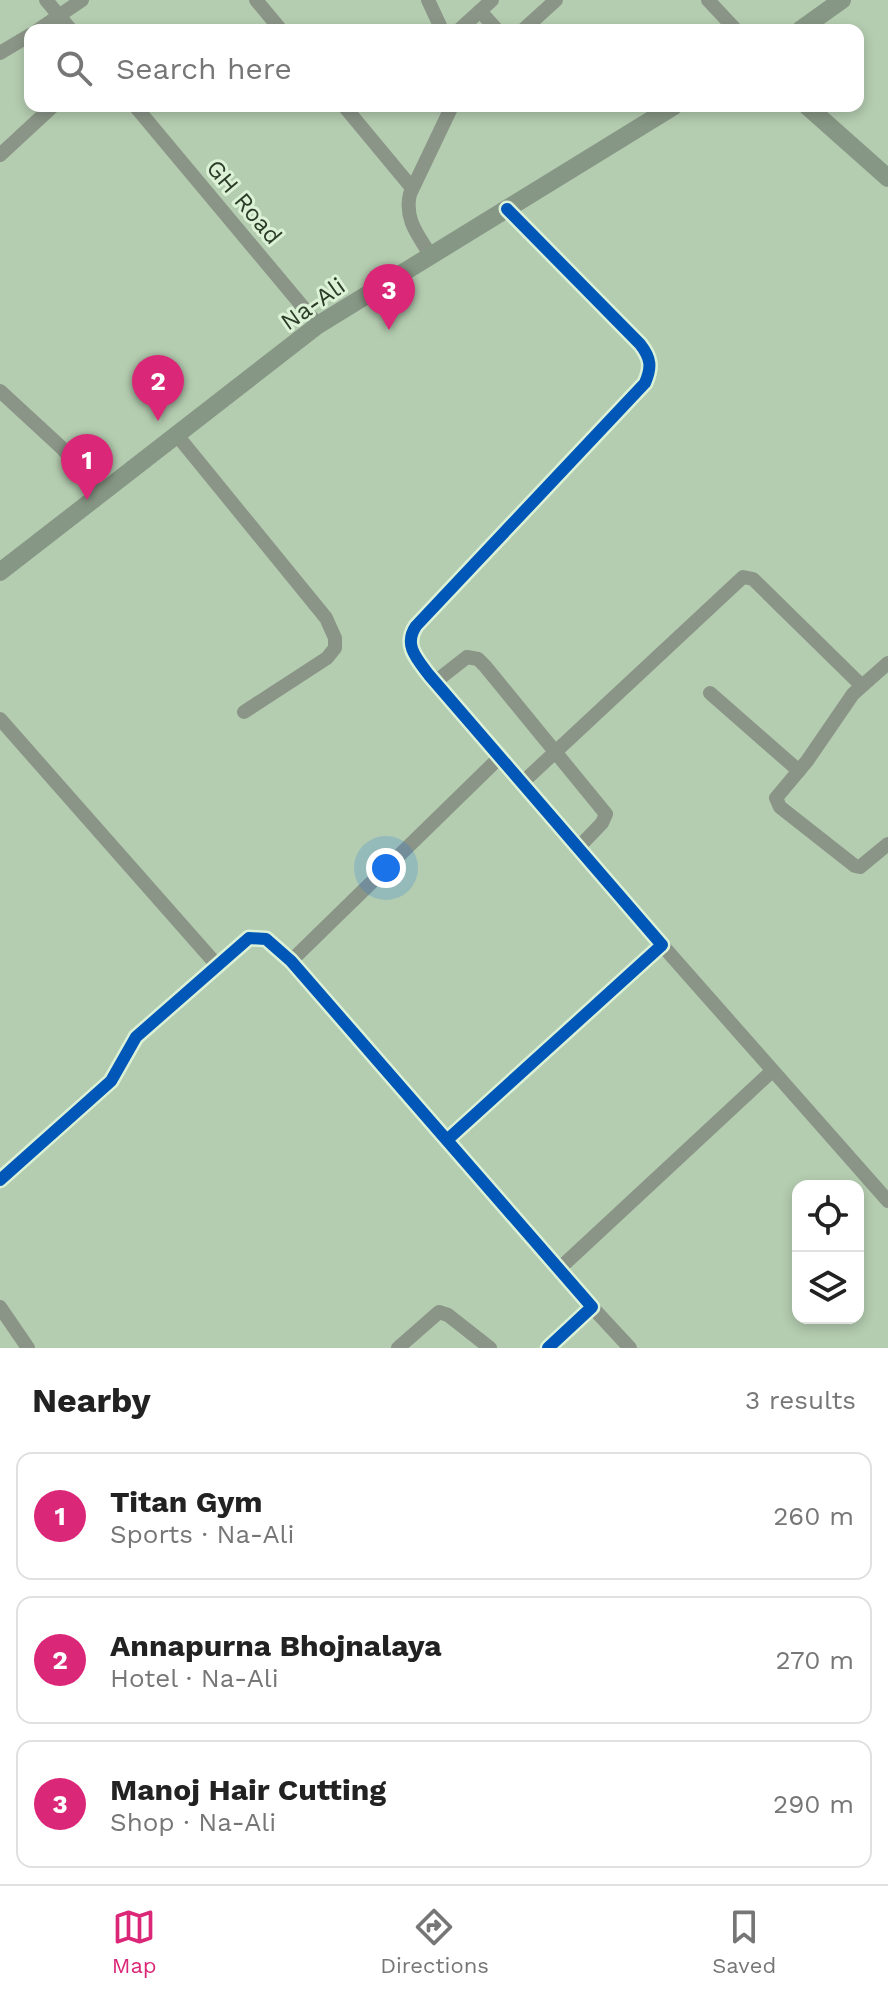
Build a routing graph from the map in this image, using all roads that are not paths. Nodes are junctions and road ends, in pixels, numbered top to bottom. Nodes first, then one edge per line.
1 (46, 0) edge
2 (82, 0) edge
3 (256, 0) edge
4 (428, 0) edge
5 (492, 0) edge
6 (556, 0) edge
7 (708, 0) edge
8 (842, 0) edge
9 (480, 11) junction
10 (60, 17) junction
11 (48, 24) edge
12 (66, 24) edge
13 (276, 24) edge
14 (439, 24) edge
15 (466, 24) edge
16 (492, 24) edge
17 (530, 24) edge
18 (730, 24) edge
19 (808, 24) edge
20 (24, 39) edge
21 (0, 53) edge
22 (47, 112) edge
23 (140, 112) edge
24 (349, 112) edge
25 (449, 112) edge
26 (664, 112) edge
27 (814, 112) edge
28 (0, 155) edge
29 (888, 178) edge
30 (412, 188) junction
31 (507, 209) junction
32 (431, 256) junction
33 (318, 325) junction
34 (0, 391) edge
35 (176, 434) junction
36 (100, 494) junction
37 (0, 572) edge
38 (888, 663) edge
39 (435, 682) junction
40 (861, 685) junction
41 (710, 693) dead end
42 (244, 712) dead end
43 (0, 719) edge
44 (556, 751) junction
45 (500, 757) junction
46 (799, 771) junction
47 (522, 783) junction
48 (888, 844) edge
49 (578, 848) junction
50 (662, 945) junction
51 (291, 961) junction
52 (216, 964) junction
53 (772, 1071) junction
54 (447, 1140) junction
55 (0, 1180) edge
56 (888, 1201) edge
57 (558, 1270) junction
58 (0, 1307) edge
59 (592, 1307) junction
60 (28, 1348) edge
61 (398, 1348) edge
62 (490, 1348) edge
63 (548, 1348) edge
64 (630, 1348) edge

1 - 10 street
2 - 10 street
3 - 13 street
4 - 14 street
5 - 9 street
6 - 17 street
7 - 18 street
8 - 19 main road
9 - 15 street
9 - 16 street
10 - 11 street
10 - 12 street
20 - 21 street
22 - 28 street
23 - 33 street, GH Road
24 - 30 street
25 - 30 street
26 - 31 main road, Na-Ali
27 - 29 main road
30 - 32 street
31 - 32 main road, Na-Ali
31 - 39 street
32 - 33 main road, Na-Ali
33 - 35 main road, Na-Ali
34 - 36 street
35 - 36 main road, Na-Ali
35 - 42 street
36 - 37 main road, Na-Ali
38 - 40 street
39 - 44 street
39 - 45 street
40 - 44 street
40 - 46 street
41 - 46 street
43 - 52 street
44 - 47 street
44 - 49 street
45 - 47 street
45 - 51 street
46 - 48 street
47 - 49 street
49 - 50 street
50 - 53 street
50 - 54 street
51 - 52 street
51 - 54 street
52 - 55 street
53 - 56 street
53 - 57 street
54 - 57 street
57 - 59 street
58 - 60 street
59 - 63 street
59 - 64 street
61 - 62 street

